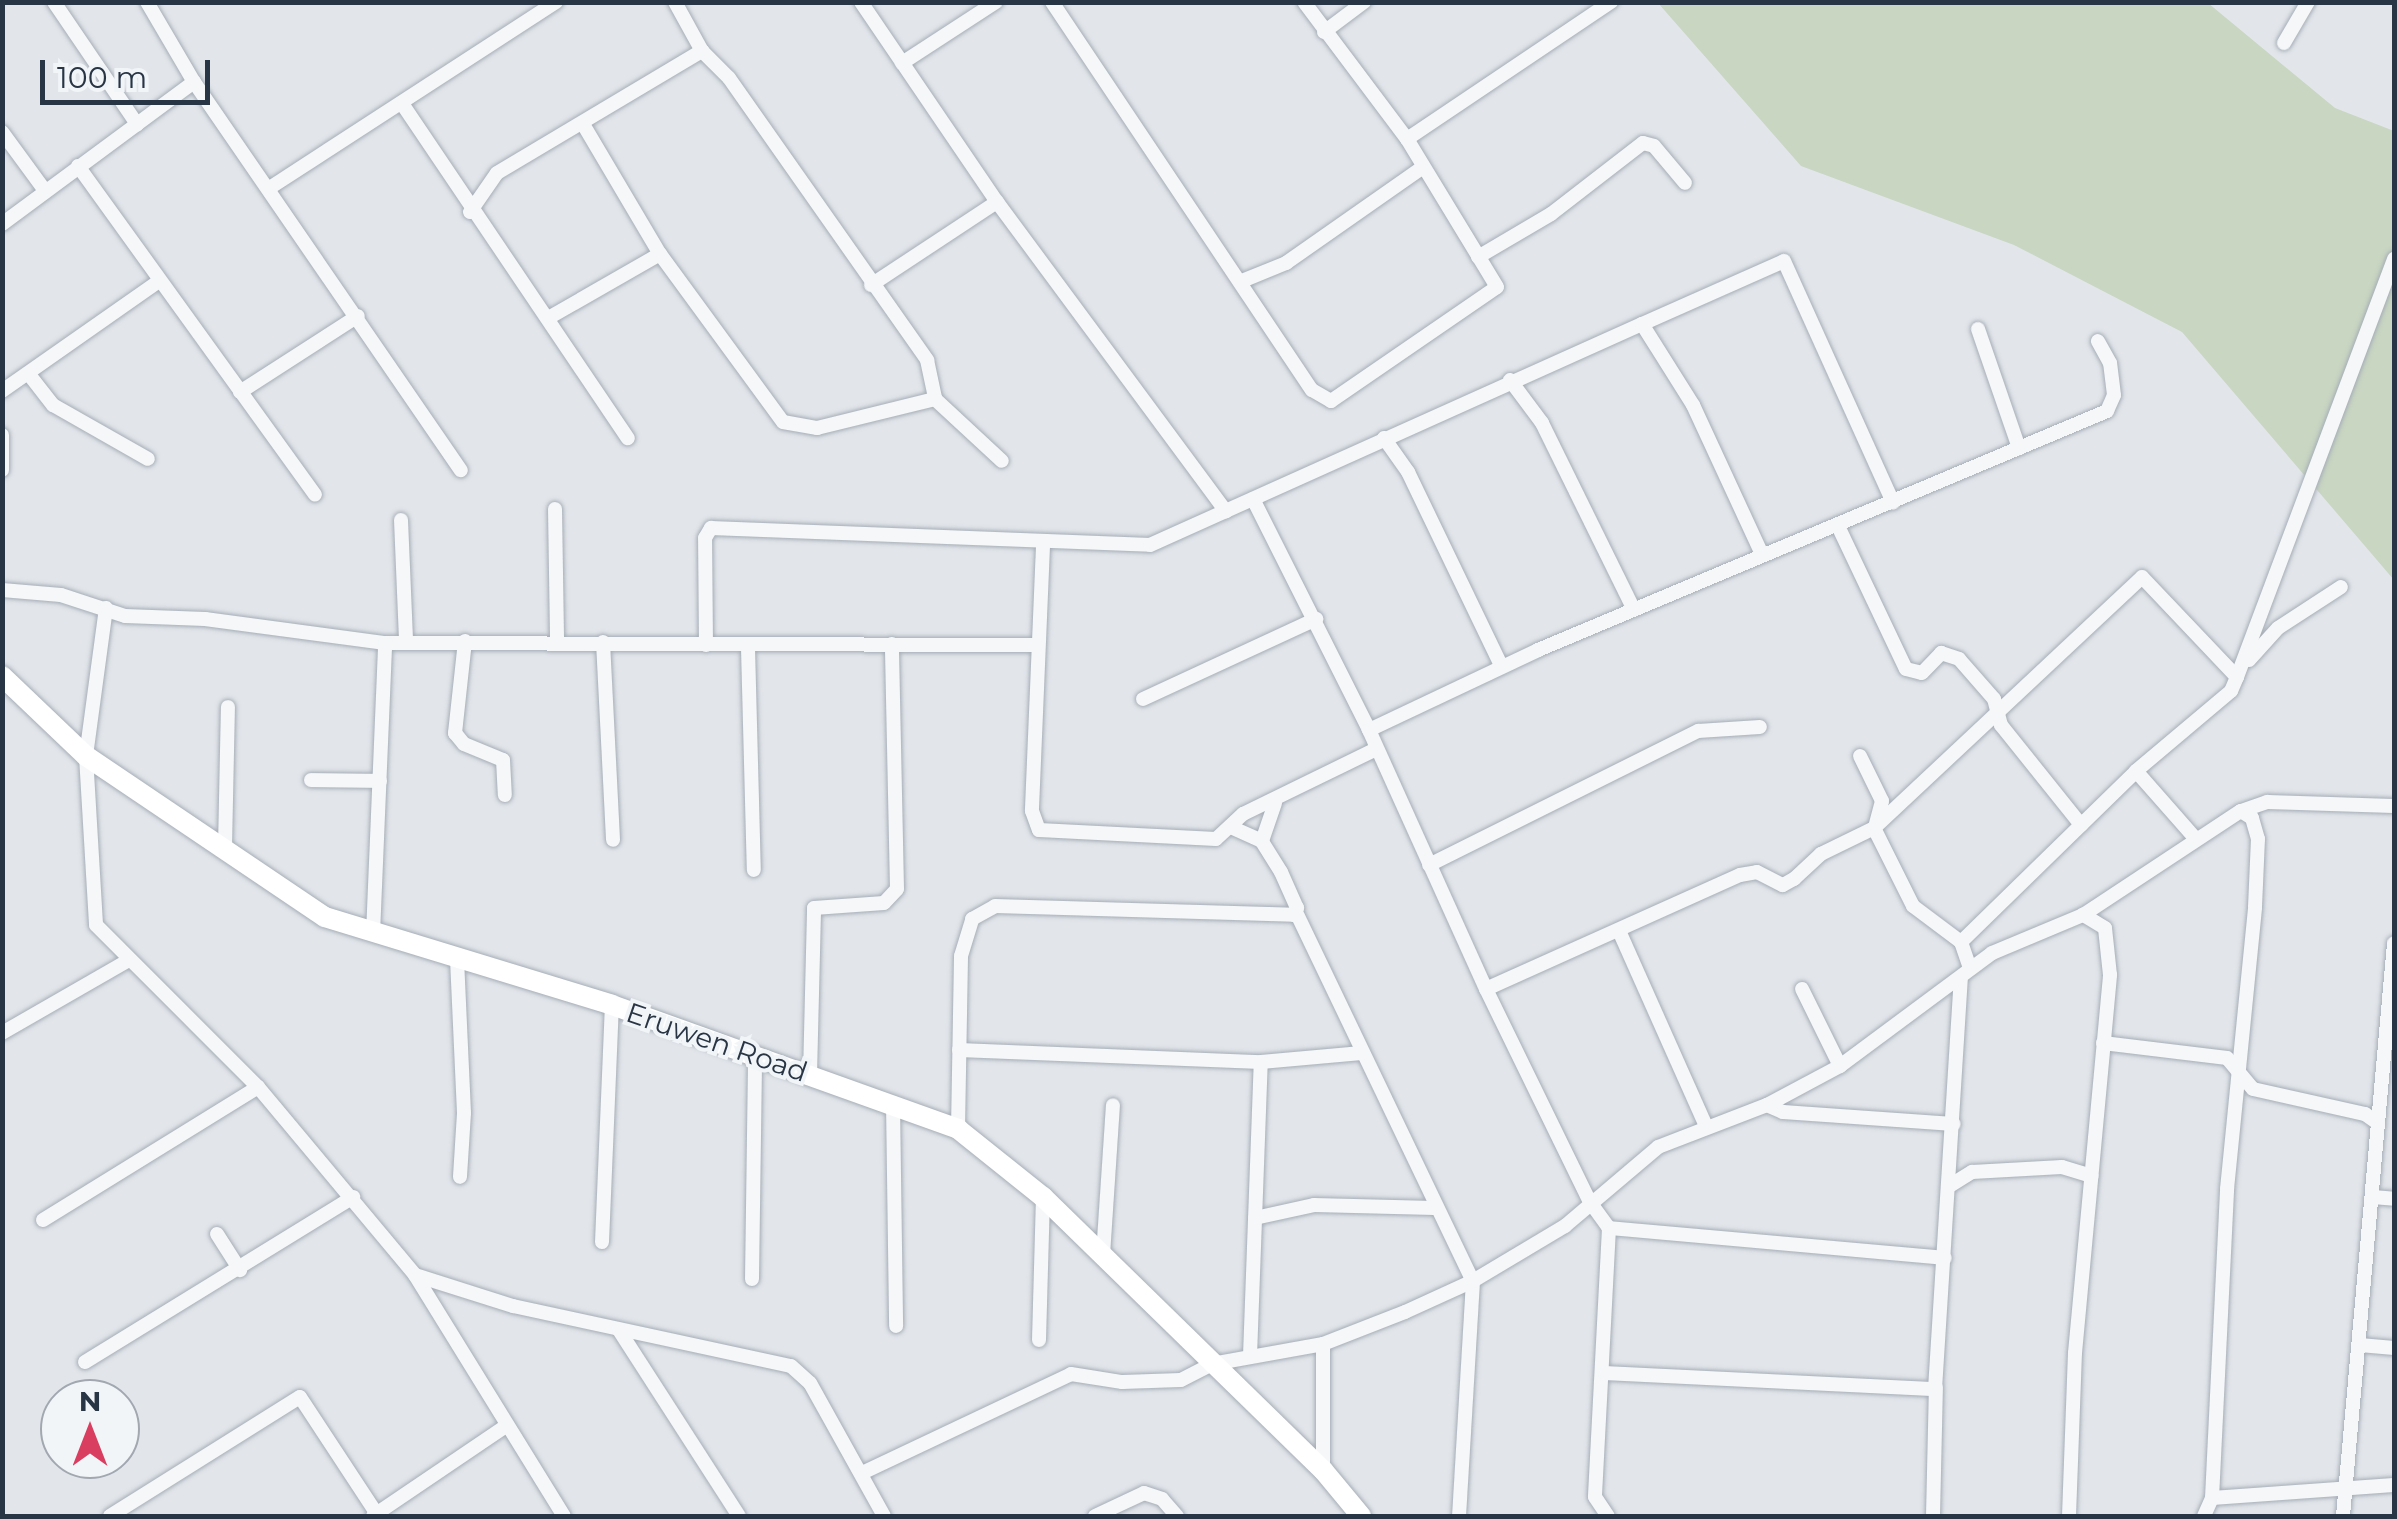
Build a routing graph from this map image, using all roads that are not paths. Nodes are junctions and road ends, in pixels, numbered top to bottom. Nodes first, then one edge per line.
1 (54, 2) edge
2 (147, 2) edge
3 (556, 2) edge
4 (676, 2) edge
5 (861, 2) edge
6 (996, 2) edge
7 (1052, 2) edge
8 (1304, 2) edge
9 (1364, 2) edge
10 (1610, 2) edge
11 (2308, 2) edge
12 (1324, 32) junction
13 (2284, 44) dead end
14 (702, 51) junction
15 (902, 62) junction
16 (194, 82) junction
17 (404, 105) junction
18 (137, 124) junction
19 (583, 124) junction
20 (2, 132) edge
21 (1407, 138) junction
22 (78, 166) junction
23 (1423, 167) junction
24 (488, 181) junction
25 (1685, 183) dead end
26 (454, 186) junction
27 (272, 187) junction
28 (42, 188) junction
29 (997, 202) junction
30 (470, 212) junction
31 (2, 224) edge
32 (660, 254) junction
33 (1478, 257) junction
34 (2394, 258) edge
35 (160, 281) junction
36 (1242, 281) junction
37 (871, 285) junction
38 (358, 316) junction
39 (550, 317) junction
40 (1642, 324) junction
41 (1978, 329) dead end
42 (2098, 341) dead end
43 (31, 376) junction
44 (1510, 380) junction
45 (2, 391) edge
46 (240, 392) junction
47 (935, 399) junction
48 (3, 438) edge
49 (628, 438) dead end
50 (1384, 438) junction
51 (2019, 448) junction
52 (148, 459) dead end
53 (1002, 461) dead end
54 (2, 470) edge
55 (462, 470) dead end
56 (315, 495) dead end
57 (1253, 499) junction
58 (1893, 502) junction
59 (556, 509) dead end
60 (1226, 512) junction
61 (401, 520) dead end
62 (1838, 526) junction
63 (1042, 546) junction
64 (1762, 554) junction
65 (2341, 587) dead end
66 (2, 590) edge
67 (106, 608) junction
68 (1634, 610) junction
69 (1316, 619) junction
70 (406, 640) junction
71 (465, 641) junction
72 (603, 642) junction
73 (385, 643) junction
74 (558, 643) junction
75 (892, 644) junction
76 (706, 645) junction
77 (1036, 645) junction
78 (748, 648) junction
79 (1502, 667) junction
80 (2, 676) edge
81 (2237, 676) junction
82 (1142, 700) dead end
83 (228, 707) dead end
84 (1998, 713) junction
85 (1760, 727) dead end
86 (1369, 730) junction
87 (1376, 750) junction
88 (86, 756) junction
89 (1860, 756) dead end
90 (2136, 770) junction
91 (311, 780) dead end
92 (380, 781) junction
93 (504, 795) dead end
94 (1275, 803) junction
95 (2394, 806) edge
96 (2241, 810) junction
97 (2082, 824) junction
98 (1230, 827) junction
99 (1874, 828) junction
100 (612, 840) dead end
101 (2196, 840) junction
102 (1262, 841) junction
103 (226, 846) junction
104 (1430, 865) junction
105 (754, 870) dead end
106 (1296, 912) junction
107 (2082, 915) junction
108 (1620, 933) junction
109 (373, 934) junction
110 (1962, 942) junction
111 (2394, 944) edge
112 (457, 959) junction
113 (129, 960) junction
114 (1966, 973) junction
115 (1486, 989) junction
116 (1802, 989) dead end
117 (612, 1005) junction
118 (2, 1033) edge
119 (2103, 1043) junction
120 (959, 1050) junction
121 (1362, 1054) junction
122 (755, 1058) junction
123 (2390, 1058) edge
124 (1260, 1062) junction
125 (1840, 1066) junction
126 (2241, 1071) junction
127 (810, 1075) junction
128 (258, 1088) junction
129 (893, 1103) junction
130 (1112, 1105) dead end
131 (1767, 1105) junction
132 (2372, 1118) junction
133 (1954, 1124) junction
134 (1706, 1126) junction
135 (958, 1130) junction
136 (2092, 1176) junction
137 (460, 1178) dead end
138 (1951, 1186) junction
139 (352, 1197) junction
140 (1043, 1197) junction
141 (2372, 1198) junction
142 (2394, 1199) edge
143 (1590, 1202) junction
144 (1434, 1208) junction
145 (1255, 1218) junction
146 (43, 1220) dead end
147 (1609, 1228) junction
148 (217, 1234) dead end
149 (602, 1242) dead end
150 (1102, 1255) junction
151 (1946, 1258) junction
152 (240, 1270) junction
153 (415, 1276) junction
154 (752, 1279) dead end
155 (1473, 1282) junction
156 (896, 1326) dead end
157 (618, 1330) junction
158 (1040, 1340) dead end
159 (1324, 1344) junction
160 (2360, 1345) junction
161 (2394, 1348) edge
162 (1250, 1356) junction
163 (86, 1362) dead end
164 (1212, 1364) junction
165 (1606, 1372) junction
166 (1936, 1387) junction
167 (506, 1426) junction
168 (1323, 1470) junction
169 (862, 1473) junction
170 (2394, 1484) edge
171 (2347, 1491) junction
172 (2212, 1498) junction
173 (375, 1515) edge
174 (110, 1516) edge
175 (564, 1516) edge
176 (739, 1516) edge
177 (884, 1516) edge
178 (1095, 1516) edge
179 (1177, 1516) edge
180 (1361, 1516) edge
181 (1459, 1516) edge
182 (1608, 1516) edge
183 (1933, 1516) edge
184 (2069, 1516) edge
185 (2204, 1516) edge
186 (2343, 1516) edge

1 - 18 street
2 - 16 street
3 - 17 street
4 - 14 street
5 - 15 street
6 - 15 street
7 - 36 street
8 - 12 street
9 - 12 street
10 - 21 street
11 - 13 street
12 - 21 street
14 - 19 street
14 - 37 street
15 - 29 street
16 - 18 street
16 - 27 street
17 - 26 street
17 - 27 street
18 - 22 street
19 - 24 street
19 - 32 street
20 - 28 street
21 - 23 street
22 - 28 street
22 - 35 street
23 - 33 street
23 - 36 street
24 - 26 street
24 - 30 street
25 - 33 street
26 - 30 street
27 - 38 street
28 - 31 street
29 - 37 street
29 - 60 street
30 - 39 street
32 - 39 street
32 - 47 street
33 - 36 street
34 - 81 street
35 - 43 street
35 - 46 street
37 - 47 street
38 - 46 street
38 - 55 street
39 - 49 street
40 - 44 street
40 - 58 street
40 - 64 street
41 - 51 street
42 - 51 street
43 - 45 street
43 - 52 street
44 - 50 street
44 - 68 street
46 - 56 street
47 - 53 street
48 - 54 street
50 - 57 street
50 - 79 street
51 - 58 street
57 - 60 street
57 - 69 street
58 - 62 street
59 - 74 street
60 - 63 street
61 - 70 street
62 - 64 street
62 - 84 street
63 - 76 street
63 - 77 street
64 - 68 street
65 - 81 street
66 - 67 street
67 - 73 street
67 - 88 street
68 - 79 street
69 - 82 street
69 - 86 street
70 - 71 street
70 - 73 street
71 - 74 street
71 - 93 street
72 - 74 street
72 - 76 street
72 - 100 street
73 - 92 street
75 - 77 street
75 - 78 street
75 - 127 street
76 - 78 street
77 - 98 street
78 - 105 street
79 - 86 street
80 - 88 street, Eruwen Road
81 - 84 street
81 - 90 street
83 - 103 street
84 - 97 street
84 - 99 street
85 - 104 street
86 - 87 street
87 - 94 street
87 - 104 street
88 - 103 street, Eruwen Road
88 - 113 street
89 - 99 street
90 - 97 street
90 - 101 street
91 - 92 street
92 - 109 street
94 - 98 street
94 - 102 street
95 - 96 street
96 - 101 street
96 - 126 street
97 - 110 street
98 - 102 street
99 - 108 street
99 - 110 street
101 - 107 street
102 - 106 street
103 - 109 street, Eruwen Road
104 - 115 street
106 - 120 street
106 - 121 street
107 - 114 street
107 - 119 street
108 - 115 street
108 - 134 street
109 - 112 street, Eruwen Road
110 - 114 street
111 - 123 street
112 - 117 street, Eruwen Road
112 - 137 street
113 - 118 street
113 - 128 street
114 - 125 street
114 - 133 street
115 - 143 street
116 - 125 street
117 - 122 street, Eruwen Road
117 - 149 street
119 - 126 street
119 - 136 street
120 - 124 street
120 - 135 street
121 - 124 street
121 - 144 street
122 - 127 street, Eruwen Road
122 - 154 street
123 - 132 street
124 - 145 street
125 - 131 street
126 - 132 street
126 - 172 street
127 - 129 street, Eruwen Road
128 - 139 street
128 - 146 street
129 - 135 street, Eruwen Road
129 - 156 street
130 - 150 street
131 - 133 street
131 - 134 street
132 - 141 street
133 - 138 street
134 - 143 street
135 - 140 street, Eruwen Road
136 - 138 street
136 - 184 street
138 - 151 street
139 - 152 street
139 - 153 street
140 - 150 street, Eruwen Road
140 - 158 street
141 - 142 street
141 - 160 street
143 - 147 street
143 - 155 street
144 - 145 street
144 - 155 street
145 - 162 street
147 - 151 street
147 - 165 street
148 - 152 street
150 - 164 street, Eruwen Road
151 - 166 street
152 - 163 street
153 - 157 street
153 - 167 street
155 - 159 street
155 - 181 street
157 - 169 street
157 - 176 street
159 - 162 street
159 - 168 street
160 - 161 street
160 - 171 street
162 - 164 street
164 - 168 street, Eruwen Road
164 - 169 street
165 - 166 street
165 - 182 street
166 - 183 street
167 - 173 street
167 - 175 street
168 - 180 street, Eruwen Road
169 - 177 street
170 - 171 street
171 - 172 street
171 - 186 street
172 - 185 street
173 - 174 street
178 - 179 street

